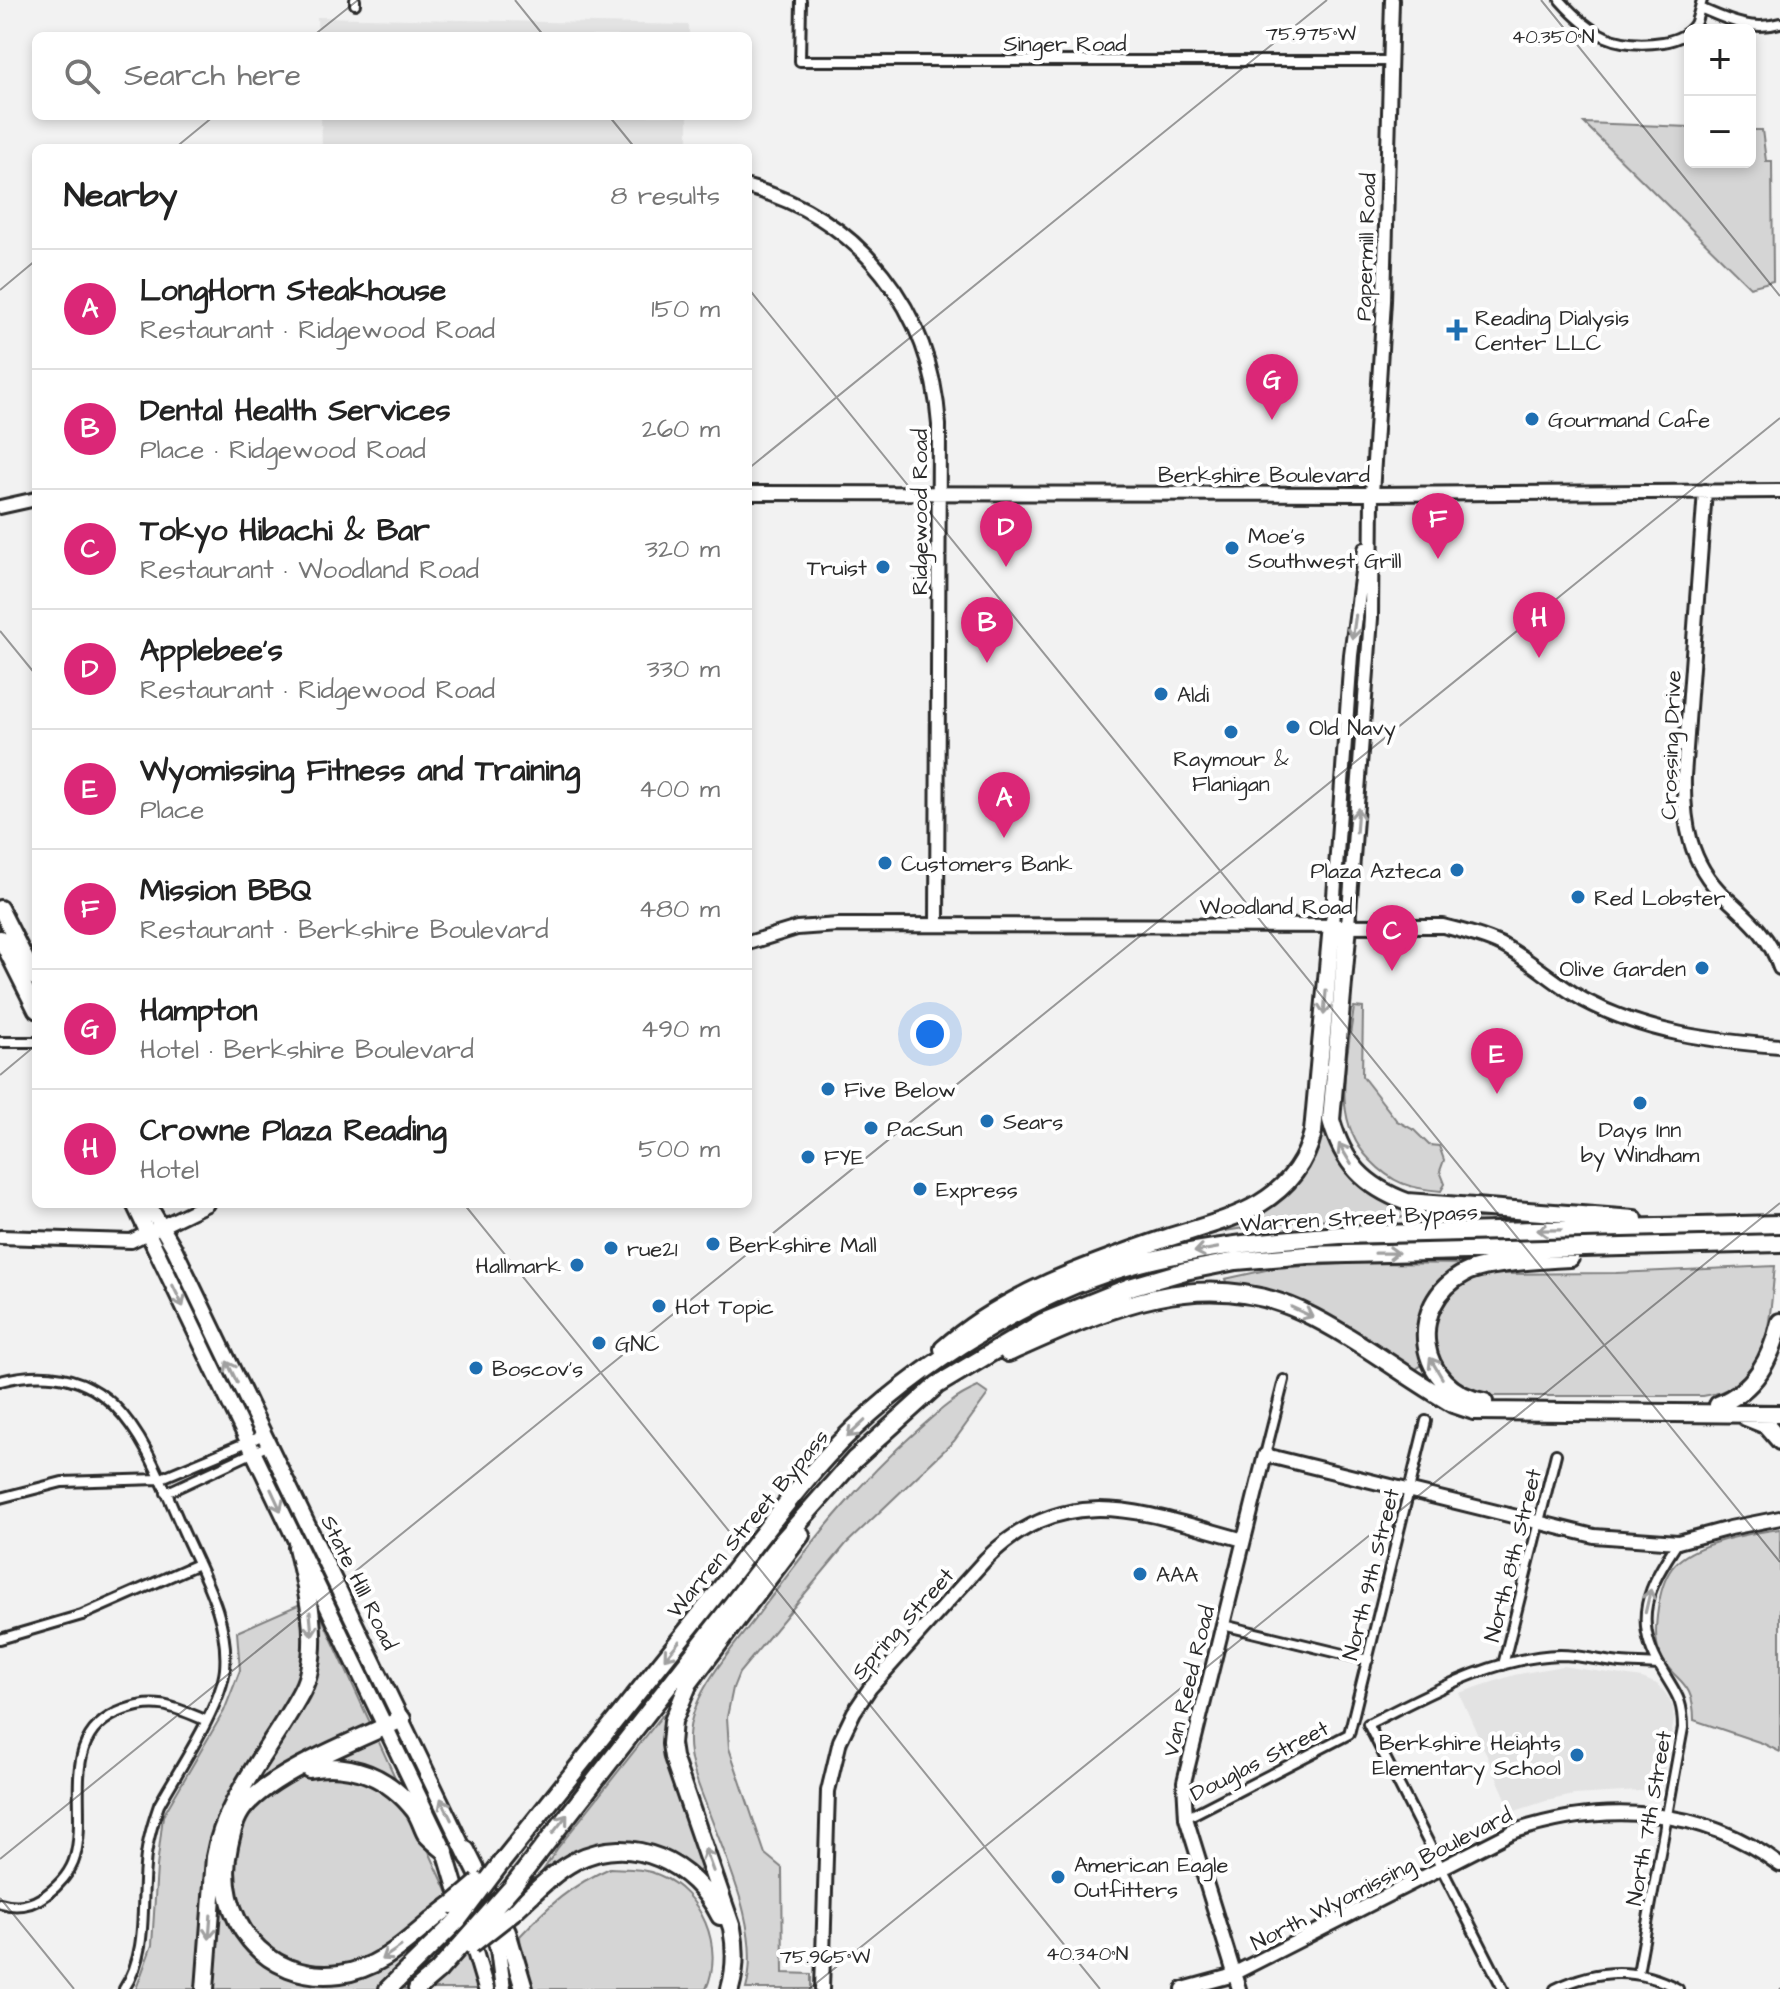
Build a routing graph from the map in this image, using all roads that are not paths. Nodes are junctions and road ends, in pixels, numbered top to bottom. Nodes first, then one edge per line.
1 (801, 0) edge
2 (1392, 0) edge
3 (1560, 0) edge
4 (1701, 4) edge
5 (1780, 23) edge
6 (1390, 61) junction
7 (752, 188) edge
8 (1705, 491) junction
9 (1780, 491) edge
10 (752, 493) edge
11 (940, 493) junction
12 (1372, 494) junction
13 (32, 500) edge
14 (0, 507) edge
15 (0, 908) edge
16 (937, 925) junction
17 (1340, 925) junction
18 (0, 938) edge
19 (752, 942) edge
20 (1780, 968) edge
21 (32, 971) edge
22 (32, 1002) edge
23 (0, 1042) edge
24 (32, 1042) edge
25 (1780, 1046) edge
26 (137, 1208) edge
27 (149, 1208) edge
28 (199, 1208) edge
29 (1772, 1225) edge
30 (1739, 1227) junction
31 (155, 1229) junction
32 (0, 1237) edge
33 (1766, 1244) edge
34 (1780, 1322) edge
35 (1284, 1380) dead end
36 (0, 1381) edge
37 (937, 1385) junction
38 (897, 1391) junction
39 (1780, 1405) edge
40 (1724, 1409) junction
41 (1780, 1414) edge
42 (1426, 1421) dead end
43 (266, 1440) junction
44 (1780, 1441) edge
45 (252, 1447) junction
46 (1556, 1454) dead end
47 (1265, 1455) junction
48 (854, 1460) junction
49 (162, 1485) junction
50 (1409, 1491) junction
51 (0, 1498) edge
52 (1780, 1518) edge
53 (1538, 1522) junction
54 (1244, 1540) junction
55 (1678, 1542) junction
56 (297, 1547) junction
57 (198, 1564) junction
58 (1223, 1625) junction
59 (0, 1639) edge
60 (1368, 1660) junction
61 (1503, 1665) junction
62 (1658, 1665) junction
63 (392, 1719) junction
64 (205, 1720) junction
65 (1349, 1734) joint
66 (291, 1772) junction
67 (238, 1798) junction
68 (1667, 1815) junction
69 (1186, 1818) junction
70 (466, 1850) junction
71 (445, 1851) junction
72 (1780, 1865) edge
73 (1442, 1868) junction
74 (0, 1903) edge
75 (455, 1912) junction
76 (438, 1971) junction
77 (1638, 1973) junction
78 (1233, 1974) junction
79 (124, 1989) edge
80 (205, 1989) edge
81 (388, 1989) edge
82 (417, 1989) edge
83 (486, 1989) edge
84 (503, 1989) edge
85 (524, 1989) edge
86 (722, 1989) edge
87 (730, 1989) edge
88 (822, 1989) edge
89 (1183, 1989) edge
90 (1239, 1989) edge
91 (1503, 1989) edge
92 (1555, 1989) edge
93 (1678, 1989) edge

1 - 6 street, Singer Road
2 - 6 street, Papermill Road
3 - 4 street
4 - 5 street
6 - 12 street, Papermill Road
7 - 11 street, Ridgewood Road
8 - 9 street, Berkshire Boulevard
8 - 12 street, Berkshire Boulevard
8 - 20 street, Crossing Drive
10 - 11 street, Berkshire Boulevard
11 - 12 street, Berkshire Boulevard
11 - 16 street, Ridgewood Road
12 - 17 street, Papermill Road
13 - 14 street
15 - 21 main road
16 - 17 street, Woodland Road
16 - 19 street, Woodland Road
17 - 25 street, Woodland Road
30 -> 17 highway
17 -> 38 highway
18 - 22 main road
23 - 24 street
26 - 31 main road, State Hill Road
27 - 31 main road, State Hill Road
28 - 31 street
29 - 30 highway, Warren Street Bypass
30 -> 38 highway, Warren Street Bypass
31 - 32 street
43 -> 31 main road, State Hill Road
31 -> 45 main road, State Hill Road
37 -> 33 highway, Warren Street Bypass
40 -> 33 highway
34 - 40 highway
35 - 47 street, Van Reed Road
36 - 49 street
37 -> 40 highway
37 - 48 highway, Warren Street Bypass
38 -> 75 highway, Warren Street Bypass, bridge
39 - 40 highway
40 - 41 highway
40 - 44 highway
42 - 50 street, North 9th Street
43 - 45 street
43 - 63 main road, State Hill Road
45 - 49 street
45 - 49 street
45 -> 56 main road, State Hill Road
46 - 53 street, North 8th Street
47 - 50 street
47 - 54 street, Van Reed Road
76 -> 48 highway, Warren Street Bypass, bridge
87 -> 48 highway
49 - 51 street
49 - 57 street
50 - 53 street
50 - 60 street, North 9th Street
52 - 55 street
53 - 55 street
53 - 61 street, North 8th Street
54 - 58 street, Van Reed Road
54 - 88 street, Spring Street
62 -> 55 street, North 7th Street
56 - 63 main road, State Hill Road
56 -> 67 highway
57 - 59 street
57 - 64 street
58 - 60 street
58 - 69 street, Van Reed Road
60 - 65 street, North 9th Street
61 - 62 street
61 - 73 street
62 - 68 street, North 7th Street
63 - 66 highway
63 - 67 highway
70 -> 63 main road, State Hill Road
63 - 71 main road, State Hill Road
64 - 74 street
64 - 79 street
65 - 69 street, Douglas Street
66 - 71 highway
75 -> 66 highway
67 -> 80 highway
68 - 72 street, North Wyomissing Boulevard
68 - 73 street, North Wyomissing Boulevard
68 - 77 street, North 7th Street
69 - 78 street, Van Reed Road
70 - 84 main road, State Hill Road
70 - 85 highway
71 - 83 main road, State Hill Road
73 - 78 street, North Wyomissing Boulevard
73 - 91 street
75 - 81 highway, Warren Street Bypass
76 - 82 highway, Warren Street Bypass
76 - 86 highway, bridge
77 - 92 street
77 - 93 street
78 - 89 street, North Wyomissing Boulevard
78 - 90 street, Van Reed Road

